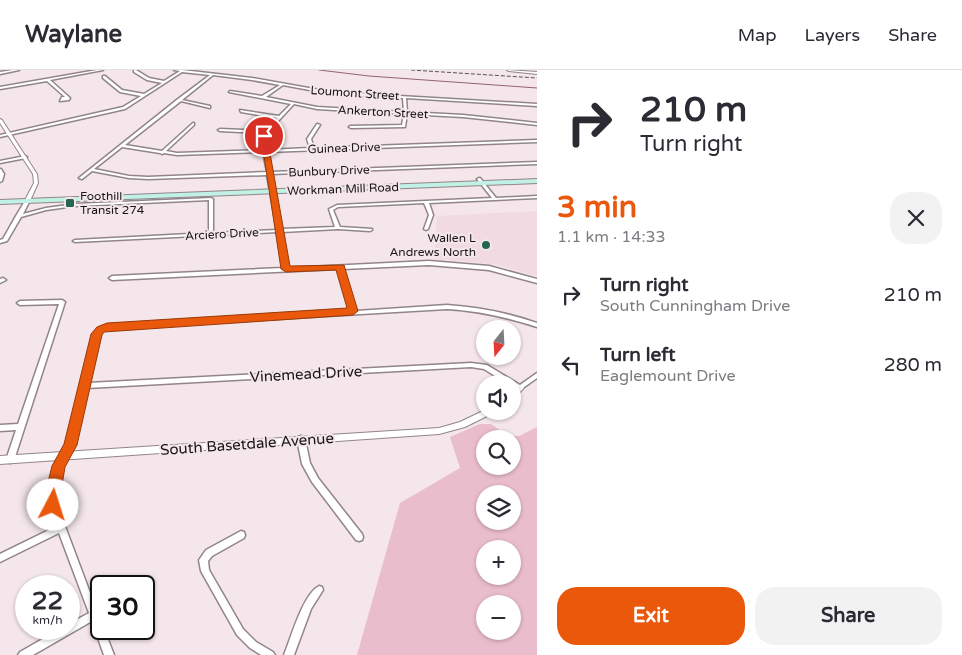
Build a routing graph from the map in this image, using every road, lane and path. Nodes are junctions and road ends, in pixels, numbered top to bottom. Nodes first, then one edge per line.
1 (18, 70) edge
2 (102, 70) edge
3 (175, 70) edge
4 (509, 70) edge
5 (524, 70) edge
6 (135, 71) edge
7 (181, 72) junction
8 (537, 72) edge
9 (0, 73) edge
10 (212, 75) junction
11 (104, 77) dead end
12 (48, 80) junction
13 (163, 82) junction
14 (282, 85) junction
15 (0, 88) edge
16 (230, 92) dead end
17 (143, 95) junction
18 (263, 96) junction
19 (404, 97) junction
20 (179, 100) junction
21 (60, 103) dead end
22 (293, 103) junction
23 (537, 105) edge
24 (209, 107) dead end
25 (241, 111) dead end
26 (406, 113) junction
27 (450, 116) junction
28 (279, 117) junction
29 (493, 119) junction
30 (0, 120) edge
31 (193, 124) dead end
32 (451, 124) dead end
33 (537, 124) edge
34 (318, 125) dead end
35 (351, 127) dead end
36 (492, 129) dead end
37 (220, 130) dead end
38 (266, 132) junction
39 (9, 134) junction
40 (0, 136) edge
41 (537, 141) edge
42 (121, 146) junction
43 (312, 149) junction
44 (266, 151) junction
45 (162, 153) junction
46 (25, 157) junction
47 (0, 162) edge
48 (537, 163) edge
49 (0, 170) edge
50 (91, 170) junction
51 (270, 173) junction
52 (537, 177) edge
53 (81, 178) dead end
54 (0, 181) edge
55 (481, 181) junction
56 (537, 181) edge
57 (274, 190) junction
58 (537, 197) edge
59 (0, 198) edge
60 (495, 199) junction
61 (28, 200) junction
62 (0, 202) edge
63 (426, 202) junction
64 (18, 216) junction
65 (338, 228) junction
66 (426, 229) dead end
67 (370, 230) dead end
68 (280, 231) junction
69 (212, 235) junction
70 (75, 241) dead end
71 (1, 242) edge
72 (340, 267) junction
73 (286, 269) junction
74 (112, 278) dead end
75 (537, 281) edge
76 (20, 303) dead end
77 (353, 311) junction
78 (537, 325) edge
79 (498, 375) edge
80 (537, 375) edge
81 (86, 386) junction
82 (521, 387) edge
83 (476, 418) edge
84 (20, 427) junction
85 (0, 428) edge
86 (301, 439) junction
87 (64, 456) junction
88 (0, 460) edge
89 (10, 460) junction
90 (61, 528) junction
91 (241, 535) dead end
92 (359, 537) dead end
93 (0, 558) edge
94 (320, 590) dead end
95 (90, 604) edge
96 (90, 617) edge
97 (103, 640) edge
98 (23, 655) edge
99 (109, 655) edge
100 (270, 655) edge
101 (289, 655) edge

1 - 9 street
2 - 12 street
3 - 7 street, Loumont Street
4 - 8 street
5 - 8 street
6 - 13 street
7 - 10 street, Loumont Street
7 - 13 street
10 - 14 street, Loumont Street
10 - 20 street
11 - 17 street
12 - 15 street
12 - 21 street
13 - 17 street
14 - 18 street
14 - 19 street, Loumont Street
16 - 18 street, Ankerton Street
17 - 39 street
18 - 22 street, Ankerton Street
19 - 23 street, Loumont Street
19 - 26 street
20 - 24 street
20 - 42 street
22 - 26 street, Ankerton Street
22 - 28 street
25 - 28 street
26 - 27 street, Ankerton Street
26 - 35 street
27 - 29 street, Ankerton Street
27 - 32 street
28 - 38 street
29 - 33 street, Ankerton Street
29 - 36 street
30 - 39 street
31 - 45 street
34 - 43 street
37 - 38 street
38 - 44 street
39 - 40 street
39 - 46 street
41 - 43 street, Guinea Drive
42 - 45 street, Guinea Drive
42 - 50 street
43 - 44 street, Guinea Drive
44 - 45 street, Guinea Drive
44 - 51 street
46 - 47 street
46 - 61 street
48 - 51 street, Bunbury Drive
49 - 54 street
50 - 51 street, Bunbury Drive
50 - 53 street
51 - 57 street
52 - 55 main road, Workman Mill Road
55 - 56 main road, Workman Mill Road
55 - 57 main road, Workman Mill Road
55 - 60 street
57 - 61 main road, Workman Mill Road
57 - 68 street
58 - 60 street
59 - 61 main road, Workman Mill Road
60 - 63 street
61 - 62 main road, Workman Mill Road
61 - 64 street
63 - 65 street
63 - 66 street
64 - 69 street
64 - 71 street
65 - 67 street, Arciero Drive
65 - 68 street, Arciero Drive
68 - 69 street, Arciero Drive
68 - 73 street
69 - 70 street, Arciero Drive
72 - 73 street
72 - 75 street
72 - 77 street
73 - 74 street
76 - 84 street
77 - 78 street
77 - 81 street
79 - 81 street, Vinemead Drive
80 - 82 street
81 - 87 street
83 - 86 street, South Basetdale Avenue
84 - 85 street
84 - 89 street
86 - 87 street, South Basetdale Avenue
86 - 92 street
87 - 89 street, South Basetdale Avenue
87 - 90 street
88 - 89 street, South Basetdale Avenue
90 - 93 street
90 - 95 street
91 - 100 street
94 - 101 street
96 - 98 street
97 - 99 street

